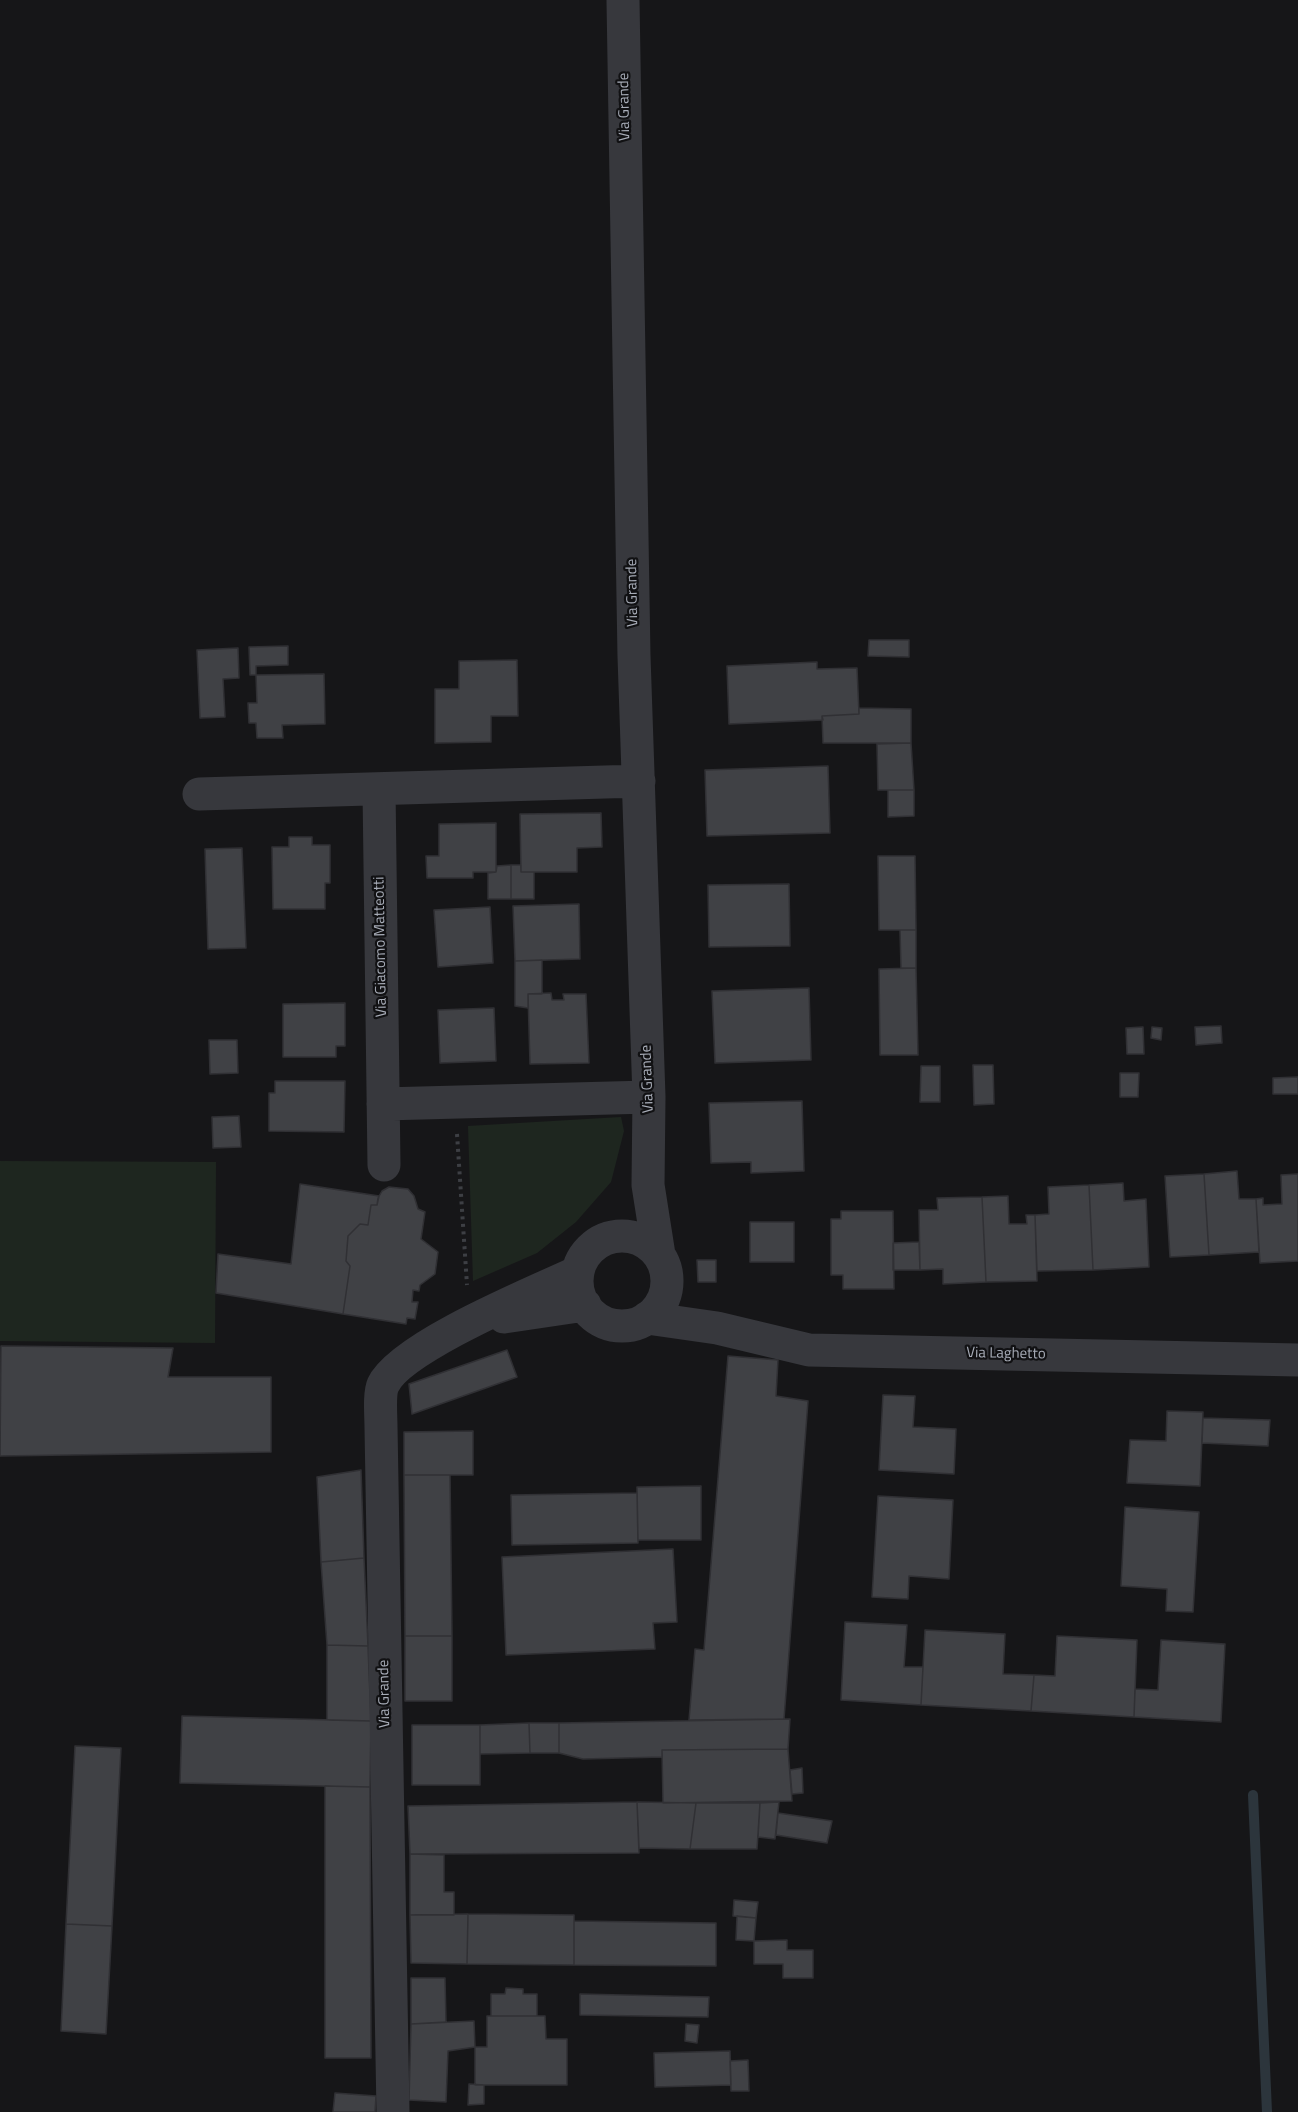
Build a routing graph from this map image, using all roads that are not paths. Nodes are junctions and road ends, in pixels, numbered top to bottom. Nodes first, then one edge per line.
1 (623, 0) edge
2 (639, 781) junction
3 (379, 789) junction
4 (199, 794) dead end
5 (649, 1097) junction
6 (383, 1104) junction
7 (384, 1165) dead end
8 (648, 1185) junction
9 (597, 1243) junction
10 (659, 1256) junction
11 (578, 1272) junction
12 (666, 1289) junction
13 (585, 1305) junction
14 (647, 1318) junction
15 (470, 1322) junction
16 (717, 1328) junction
17 (1298, 1360) edge
18 (393, 2112) edge

1 - 2 street, Via Grande
2 - 3 street
2 - 5 street, Via Grande
3 - 4 street
3 - 6 street, Via Giacomo Matteotti
5 - 6 street
5 - 8 street, Via Grande
6 - 7 street, Via Giacomo Matteotti
8 - 9 street
8 - 10 street, Via Grande
9 - 10 street
9 - 11 street
10 - 12 street
11 - 13 street
11 - 15 street, Via Grande
12 - 14 street
12 - 16 street, Via Laghetto
13 - 14 street
13 - 15 street, Via Grande
14 - 16 street, Via Laghetto
15 - 18 street, Via Grande
16 - 17 street, Via Laghetto

